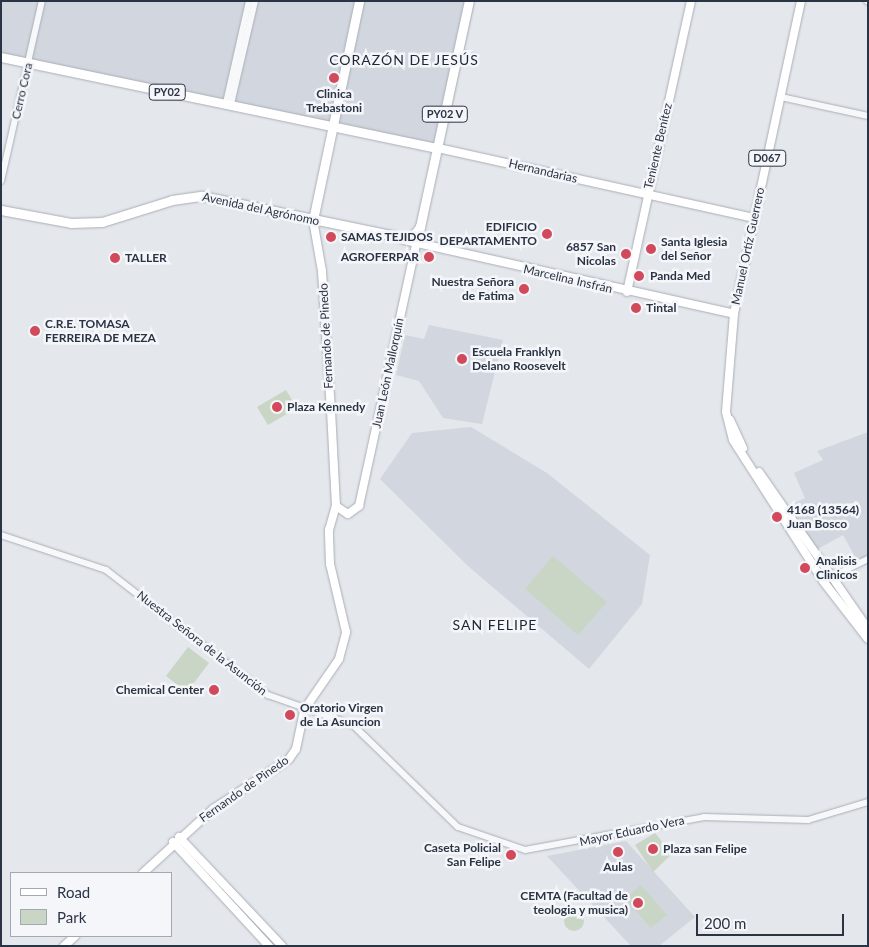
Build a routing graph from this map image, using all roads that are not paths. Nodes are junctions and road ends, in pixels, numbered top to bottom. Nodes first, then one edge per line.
1 (42, 1) edge
2 (249, 1) edge
3 (255, 1) edge
4 (359, 1) edge
5 (469, 1) edge
6 (692, 1) edge
7 (801, 1) edge
8 (1, 56) edge
9 (28, 62) junction
10 (781, 96) junction
11 (229, 103) junction
12 (868, 116) edge
13 (332, 127) junction
14 (438, 148) junction
15 (1, 181) edge
16 (647, 195) junction
17 (1, 210) edge
18 (753, 218) junction
19 (313, 220) junction
20 (420, 227) junction
21 (403, 240) junction
22 (417, 243) junction
23 (628, 292) junction
24 (734, 314) junction
25 (336, 506) junction
26 (1, 535) edge
27 (868, 559) edge
28 (826, 579) junction
29 (868, 629) edge
30 (868, 639) edge
31 (304, 710) junction
32 (868, 802) edge
33 (458, 827) joint
34 (176, 840) junction
35 (145, 872) edge
36 (74, 937) edge
37 (64, 946) edge
38 (269, 946) edge
39 (282, 946) edge

1 - 9 street, Cerro Cora
2 - 11 street
3 - 11 street
4 - 13 highway
5 - 14 highway, PY02 V
6 - 16 main road, Teniente Benítez
7 - 10 main road, Manuel Ortíz Guerrero / D067
8 - 9 highway, PY02
9 - 11 highway, PY02
9 - 15 street, Cerro Cora
10 - 12 street
10 - 18 main road, Manuel Ortíz Guerrero / D067
11 - 13 highway, PY02
13 - 14 highway, Hernandarias / PY02
13 - 19 highway
14 - 16 main road, Hernandarias
14 - 20 highway, PY02 V
16 - 18 main road, Hernandarias
16 - 23 main road, Teniente Benítez
17 - 19 highway, Avenida del Agrónomo
18 - 24 main road, Manuel Ortíz Guerrero / D067
19 - 21 highway, Avenida del Agrónomo
19 - 25 main road, Fernando de Pinedo
20 - 21 highway
20 - 22 main road, Juan León Mallorquín
21 - 22 main road, Marcelina Insfrán
22 - 23 main road, Marcelina Insfrán
22 - 25 main road, Juan León Mallorquín
23 - 24 main road, Marcelina Insfrán
24 - 28 main road, D067
25 - 31 main road, Fernando de Pinedo
26 - 31 street, Nuestra Señora de la Asunción
27 - 28 street
28 - 29 main road, D067
28 - 30 main road, D067
31 - 33 street, Nuestra Señora de la Asunción
31 - 34 main road, Fernando de Pinedo
32 - 33 street, Mayor Eduardo Vera
34 - 35 main road, Fernando de Pinedo
34 - 38 main road
34 - 39 main road
36 - 37 main road

